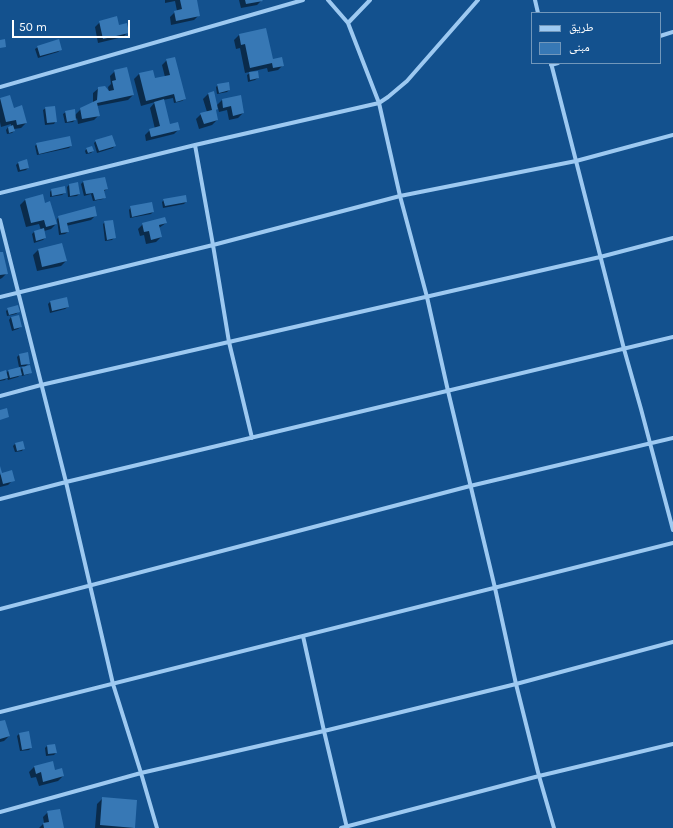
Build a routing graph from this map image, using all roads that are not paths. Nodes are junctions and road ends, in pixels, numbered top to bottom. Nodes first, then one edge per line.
1 (303, 0) edge
2 (328, 0) edge
3 (370, 0) edge
4 (478, 0) edge
5 (535, 0) edge
6 (538, 12) edge
7 (348, 23) junction
8 (673, 32) edge
9 (661, 36) edge
10 (551, 64) edge
11 (0, 87) edge
12 (379, 103) junction
13 (673, 135) edge
14 (195, 145) junction
15 (576, 161) junction
16 (0, 193) edge
17 (400, 196) junction
18 (0, 220) edge
19 (673, 238) edge
20 (214, 245) junction
21 (600, 257) junction
22 (18, 292) junction
23 (0, 297) edge
24 (427, 297) junction
25 (673, 337) edge
26 (229, 342) junction
27 (624, 349) junction
28 (41, 385) junction
29 (448, 391) junction
30 (0, 396) edge
31 (252, 438) junction
32 (673, 438) edge
33 (650, 444) junction
34 (66, 482) junction
35 (470, 486) junction
36 (0, 499) edge
37 (673, 530) edge
38 (673, 543) edge
39 (90, 585) junction
40 (495, 588) junction
41 (0, 609) edge
42 (303, 636) junction
43 (673, 642) edge
44 (113, 684) junction
45 (516, 684) junction
46 (0, 712) edge
47 (324, 731) junction
48 (673, 744) edge
49 (142, 773) junction
50 (540, 776) junction
51 (0, 812) edge
52 (347, 827) edge
53 (157, 828) edge
54 (340, 828) edge
55 (554, 828) edge

1 - 11 street
2 - 7 street
3 - 7 street
4 - 12 street
5 - 6 street
7 - 12 street
8 - 9 street
10 - 15 street
12 - 14 street
12 - 17 street
13 - 15 street
14 - 16 street
14 - 20 street
15 - 17 street
15 - 21 street
17 - 20 street
17 - 24 street
18 - 22 street
19 - 21 street
20 - 22 street
20 - 26 street
21 - 24 street
21 - 27 street
22 - 23 street
22 - 28 street
24 - 26 street
24 - 29 street
25 - 27 street
26 - 28 street
26 - 31 street
27 - 29 street
27 - 33 street
28 - 30 street
28 - 34 street
29 - 31 street
29 - 35 street
31 - 34 street
32 - 33 street
33 - 35 street
33 - 37 street
34 - 36 street
34 - 39 street
35 - 39 street
35 - 40 street
38 - 40 street
39 - 41 street
39 - 44 street
40 - 42 street
40 - 45 street
42 - 44 street
42 - 47 street
43 - 45 street
44 - 46 street
44 - 49 street
45 - 47 street
45 - 50 street
47 - 49 street
47 - 52 street
48 - 50 street
49 - 51 street
49 - 53 street
50 - 52 street
50 - 55 street
52 - 54 street

